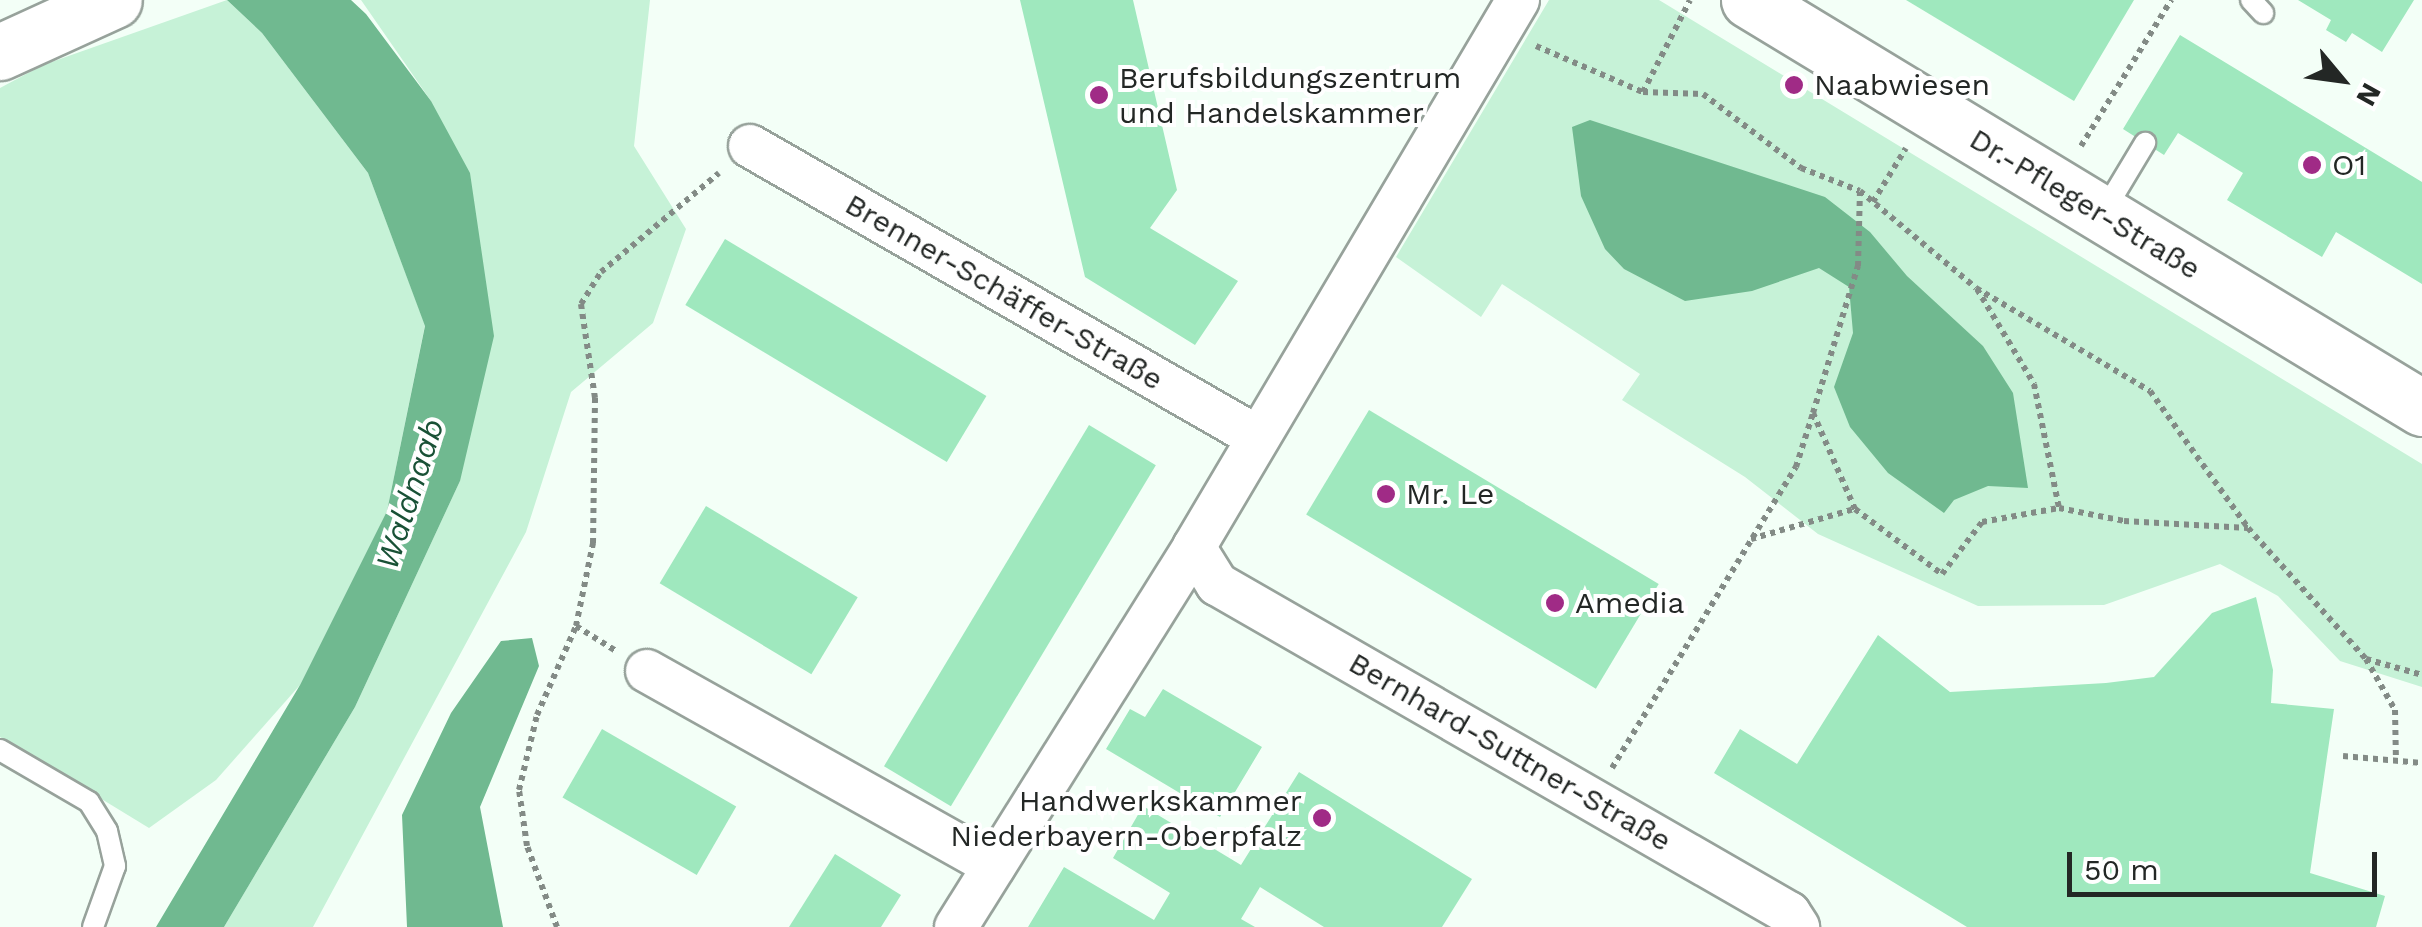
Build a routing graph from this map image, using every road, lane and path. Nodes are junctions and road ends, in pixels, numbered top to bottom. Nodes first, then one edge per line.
1 (114, 0) edge
2 (1690, 0) edge
3 (1748, 0) edge
4 (2170, 0) edge
5 (1509, 15) edge
6 (0, 52) edge
7 (1643, 92) junction
8 (1930, 110) junction
9 (2145, 143) dead end
10 (750, 146) joint
11 (2081, 146) dead end
12 (1860, 191) junction
13 (1873, 202) junction
14 (2102, 214) junction
15 (1976, 288) junction
16 (2422, 408) edge
17 (1814, 414) junction
18 (1257, 437) junction
19 (1855, 508) junction
20 (2059, 508) junction
21 (2248, 528) junction
22 (1750, 539) junction
23 (1194, 547) junction
24 (2366, 659) junction
25 (646, 671) dead end
26 (2422, 675) edge
27 (0, 750) edge
28 (2343, 756) dead end
29 (2396, 760) junction
30 (2422, 762) edge
31 (1593, 798) junction
32 (994, 866) junction
33 (92, 927) edge
34 (557, 927) edge
35 (956, 927) edge
36 (1798, 927) edge

1 - 6 street
2 - 7 path
3 - 8 street, Dr.-Pfleger-Straße
4 - 11 path
5 - 7 path
5 - 18 street
7 - 12 path
8 - 13 path
8 - 14 street, Dr.-Pfleger-Straße
9 - 14 lane
10 - 18 street, Brenner-Schäffer-Straße
10 - 34 path
12 - 13 path
12 - 17 path
13 - 15 path
14 - 16 street, Dr.-Pfleger-Straße
15 - 20 path
15 - 21 path
17 - 19 path
17 - 22 path
18 - 23 street
19 - 20 path
19 - 22 path
20 - 21 path
21 - 24 path
22 - 31 path
23 - 31 street, Bernhard-Suttner-Straße
23 - 32 street
24 - 26 path
24 - 29 path
25 - 32 street
27 - 33 lane
28 - 29 path
29 - 30 path
31 - 36 street, Bernhard-Suttner-Straße
32 - 35 street

